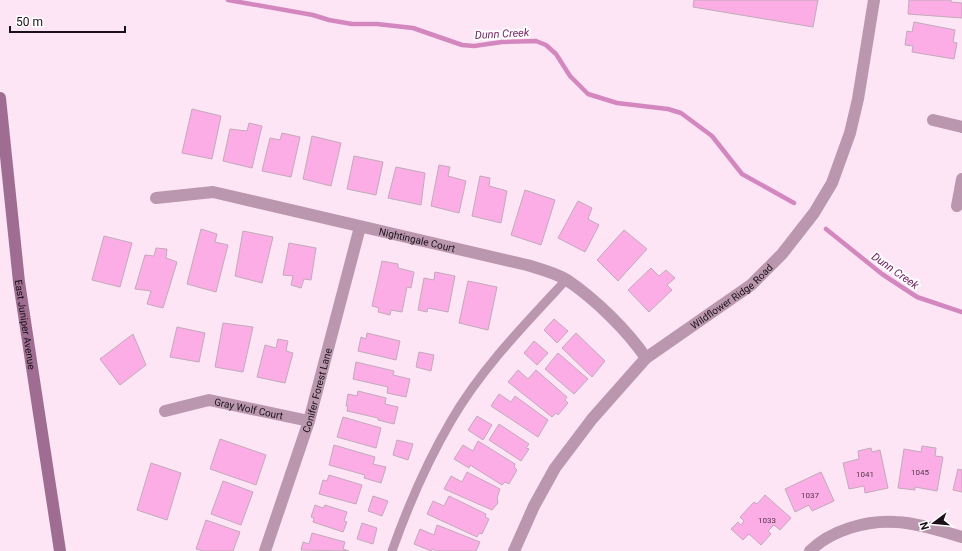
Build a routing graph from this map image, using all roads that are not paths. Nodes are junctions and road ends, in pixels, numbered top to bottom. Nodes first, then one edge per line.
1 (874, 0) edge
2 (0, 102) edge
3 (933, 120) dead end
4 (962, 127) edge
5 (962, 179) edge
6 (156, 198) dead end
7 (957, 206) dead end
8 (360, 227) junction
9 (566, 280) junction
10 (646, 358) junction
11 (165, 411) dead end
12 (309, 420) junction
13 (962, 537) edge
14 (60, 551) edge
15 (265, 551) edge
16 (392, 551) edge
17 (514, 551) edge
18 (810, 551) edge

1 - 10 street, Wildflower Ridge Road
2 - 14 street, East Juniper Avenue
3 - 4 street
5 - 7 street
6 - 8 street, Nightingale Court
8 - 9 street, Nightingale Court
8 - 12 street, Conifer Forest Lane
9 - 10 street, Nightingale Court
9 - 16 lane
10 - 17 street, Wildflower Ridge Road
11 - 12 street, Gray Wolf Court
12 - 15 street, Conifer Forest Lane
13 - 18 street

